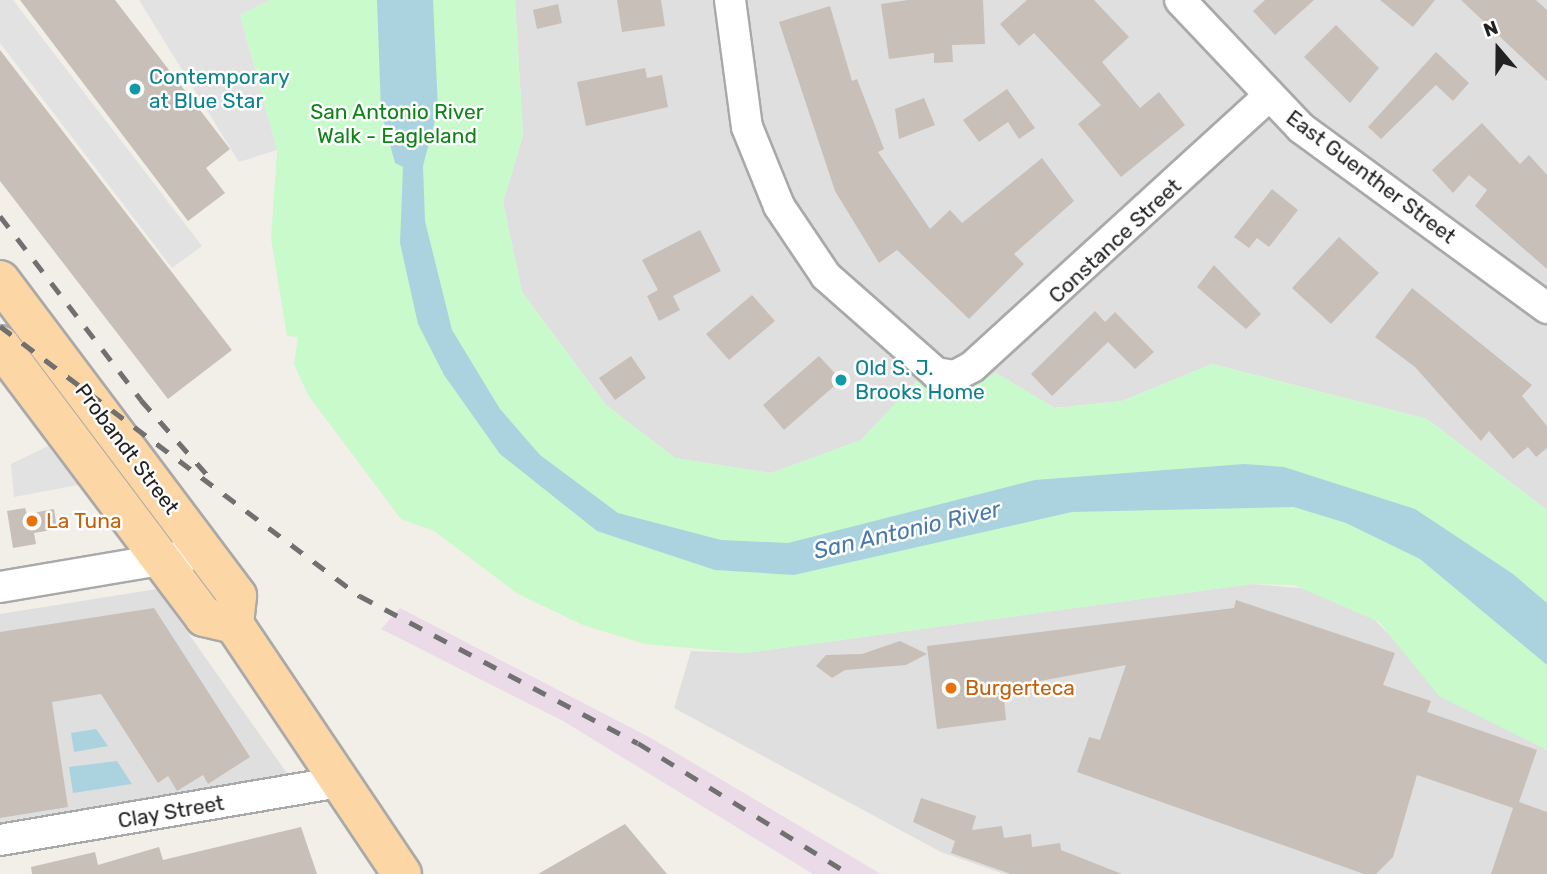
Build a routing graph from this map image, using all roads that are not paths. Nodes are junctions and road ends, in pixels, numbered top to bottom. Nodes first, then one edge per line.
1 (730, 0) edge
2 (1180, 0) edge
3 (1268, 97) junction
4 (0, 280) edge
5 (1547, 308) edge
6 (0, 345) edge
7 (206, 552) junction
8 (162, 560) junction
9 (0, 587) edge
10 (234, 624) junction
11 (341, 782) junction
12 (0, 840) edge
13 (402, 874) edge

1 - 3 street, Constance Street
2 - 3 street, East Guenther Street
3 - 5 street, East Guenther Street
4 - 7 main road, Probandt Street
6 - 8 main road, Probandt Street
7 - 8 street
7 - 10 main road, Probandt Street
8 - 9 street
8 - 10 main road, Probandt Street
10 - 11 main road
11 - 12 street, Clay Street
11 - 13 main road

